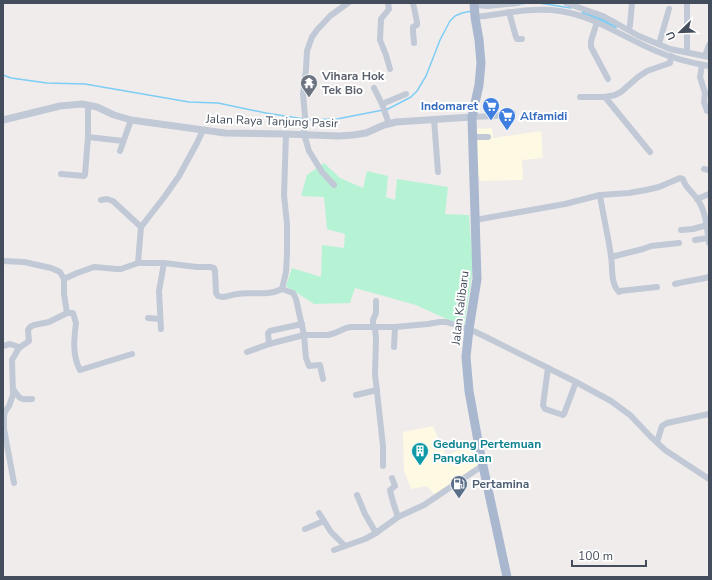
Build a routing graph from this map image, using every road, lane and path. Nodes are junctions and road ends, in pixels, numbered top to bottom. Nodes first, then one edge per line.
1 (348, 3) edge
2 (388, 3) edge
3 (413, 3) edge
4 (518, 3) edge
5 (566, 3) edge
6 (632, 3) edge
7 (687, 3) edge
8 (669, 9) dead end
9 (474, 10) edge
10 (509, 12) junction
11 (597, 22) junction
12 (629, 30) junction
13 (522, 39) dead end
14 (414, 43) dead end
15 (659, 44) junction
16 (709, 45) edge
17 (687, 52) junction
18 (671, 56) junction
19 (707, 56) edge
20 (702, 65) junction
21 (709, 66) edge
22 (390, 68) dead end
23 (608, 79) dead end
24 (374, 88) dead end
25 (406, 94) dead end
26 (605, 97) junction
27 (580, 98) dead end
28 (88, 105) junction
29 (382, 106) junction
30 (707, 111) dead end
31 (513, 113) dead end
32 (472, 117) junction
33 (434, 119) junction
34 (3, 120) edge
35 (131, 120) junction
36 (387, 120) junction
37 (203, 130) junction
38 (305, 132) junction
39 (286, 134) junction
40 (88, 137) junction
41 (472, 137) junction
42 (488, 137) dead end
43 (123, 141) junction
44 (120, 151) dead end
45 (650, 152) dead end
46 (438, 172) dead end
47 (61, 174) dead end
48 (334, 185) dead end
49 (709, 194) edge
50 (600, 195) junction
51 (697, 199) junction
52 (101, 200) dead end
53 (475, 220) junction
54 (707, 225) junction
55 (141, 227) junction
56 (681, 230) dead end
57 (694, 240) dead end
58 (709, 241) edge
59 (679, 243) dead end
60 (611, 257) junction
61 (3, 261) edge
62 (164, 262) junction
63 (138, 263) junction
64 (709, 277) edge
65 (64, 279) junction
66 (675, 284) dead end
67 (657, 287) dead end
68 (282, 289) junction
69 (376, 301) dead end
70 (67, 313) junction
71 (148, 318) dead end
72 (160, 319) junction
73 (302, 324) junction
74 (374, 327) junction
75 (395, 327) junction
76 (161, 329) dead end
77 (469, 329) junction
78 (304, 335) junction
79 (269, 344) junction
80 (3, 346) edge
81 (19, 347) junction
82 (394, 347) dead end
83 (247, 352) dead end
84 (132, 354) dead end
85 (548, 368) junction
86 (323, 379) dead end
87 (576, 382) junction
88 (13, 390) junction
89 (377, 390) junction
90 (356, 396) dead end
91 (32, 399) dead end
92 (709, 414) edge
93 (657, 442) junction
94 (11, 462) junction
95 (3, 463) edge
96 (383, 466) dead end
97 (482, 466) junction
98 (392, 478) dead end
99 (709, 479) edge
100 (14, 483) dead end
101 (357, 495) dead end
102 (319, 514) dead end
103 (398, 517) junction
104 (324, 521) junction
105 (305, 529) dead end
106 (376, 533) junction
107 (345, 546) junction
108 (334, 550) dead end
109 (507, 577) edge

1 - 38 street
2 - 22 street
3 - 14 street
4 - 9 street
5 - 12 street
6 - 12 street
7 - 17 street
8 - 15 street
9 - 10 street
9 - 32 main road, Jalan Kalibaru
10 - 11 street
10 - 13 street
11 - 18 street
11 - 23 street
12 - 15 street
15 - 17 street
16 - 19 street
17 - 19 street
18 - 20 street
18 - 26 street
20 - 21 street
20 - 30 street
24 - 29 street
25 - 29 street
26 - 27 street
26 - 45 street
28 - 34 street, Jalan Raya Tanjung Pasir
28 - 35 street, Jalan Raya Tanjung Pasir
28 - 40 street
29 - 36 street
31 - 32 street
32 - 33 street, Jalan Raya Tanjung Pasir
32 - 41 main road, Jalan Kalibaru
33 - 36 street, Jalan Raya Tanjung Pasir
33 - 46 street
35 - 37 street, Jalan Raya Tanjung Pasir
35 - 43 street
36 - 38 street, Jalan Raya Tanjung Pasir
37 - 39 street, Jalan Raya Tanjung Pasir
37 - 55 street
38 - 39 street, Jalan Raya Tanjung Pasir
38 - 48 street
39 - 68 street
40 - 43 street
40 - 47 street
41 - 42 street
41 - 53 main road, Jalan Kalibaru
43 - 44 street
49 - 51 street
50 - 51 street
50 - 53 street
50 - 60 street
51 - 54 street
52 - 55 street
53 - 77 main road, Jalan Kalibaru
54 - 56 street
54 - 58 street
55 - 63 street
57 - 58 street
59 - 60 street
60 - 67 street
61 - 65 street
62 - 63 street
62 - 68 street
62 - 72 street
63 - 65 street
64 - 66 street
65 - 70 street
68 - 73 street
69 - 74 street
70 - 81 street
70 - 84 street
71 - 72 street
72 - 76 street
73 - 78 street
73 - 79 street
74 - 75 street
74 - 78 street
74 - 89 street
75 - 77 street
75 - 82 street
77 - 85 street
77 - 97 main road, Jalan Kalibaru
78 - 79 street
78 - 86 street
79 - 83 street
80 - 81 street
81 - 88 street
85 - 87 street
85 - 87 street
87 - 93 street
88 - 91 street
88 - 94 street
89 - 90 street
89 - 96 street
92 - 93 street
93 - 99 street
94 - 95 street
94 - 100 street
97 - 103 street
97 - 109 main road, Jalan Kalibaru
98 - 103 street
101 - 106 street
102 - 104 street
103 - 106 street
104 - 105 street
104 - 107 street
106 - 107 street
107 - 108 street

